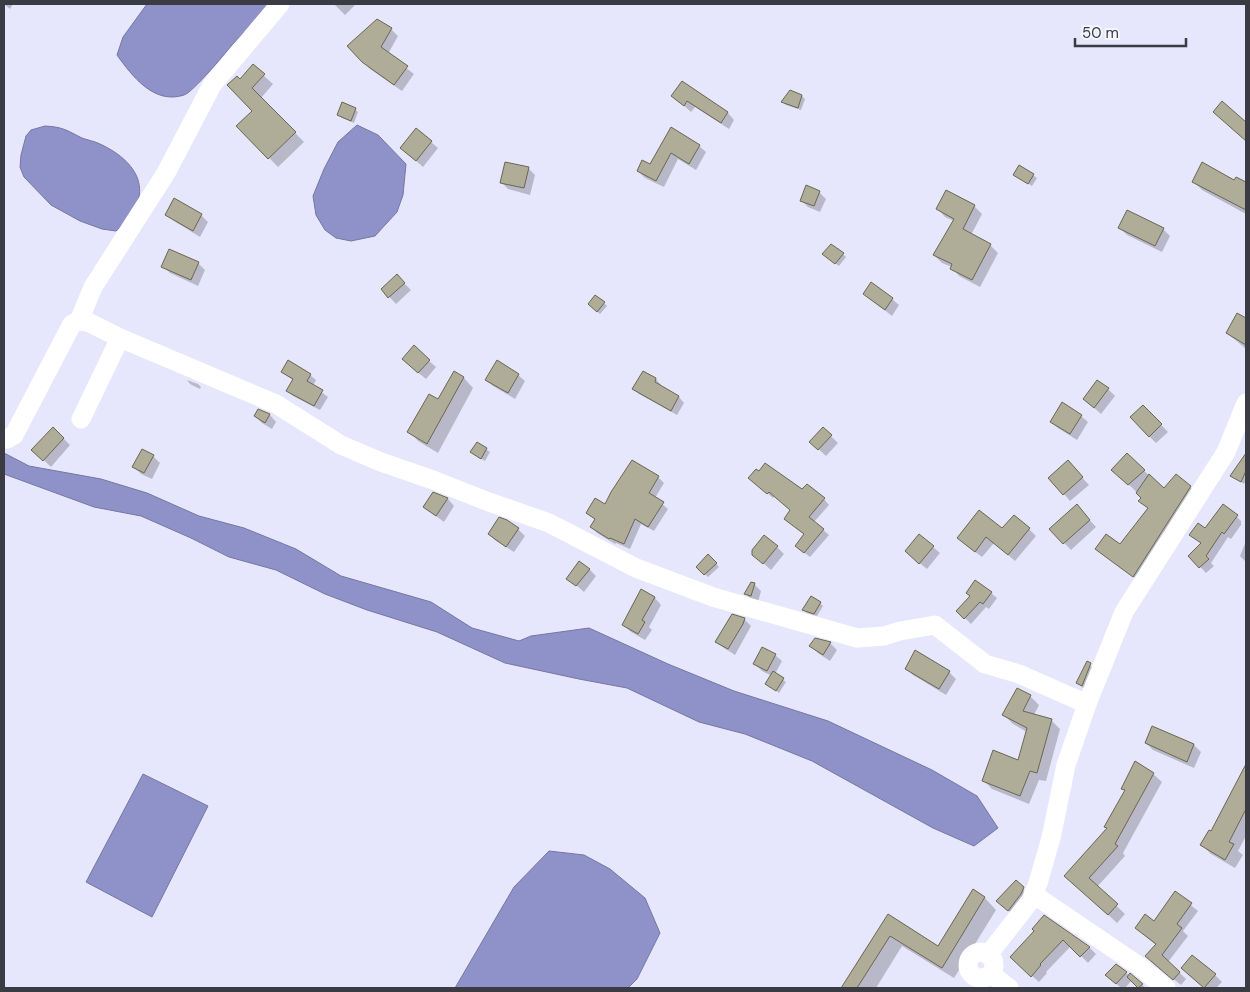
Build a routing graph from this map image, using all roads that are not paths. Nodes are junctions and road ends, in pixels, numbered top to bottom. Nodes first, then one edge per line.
1 (280, 4) edge
2 (79, 321) junction
3 (120, 338) junction
4 (1246, 402) edge
5 (81, 419) dead end
6 (4, 438) edge
7 (1087, 704) junction
8 (1034, 894) junction
9 (976, 979) edge
10 (1009, 988) edge
11 (1166, 988) edge

1 - 2 street
2 - 3 street
2 - 6 street
3 - 5 street
3 - 7 street
4 - 7 street
7 - 8 street
8 - 9 street
8 - 11 street
9 - 10 street

